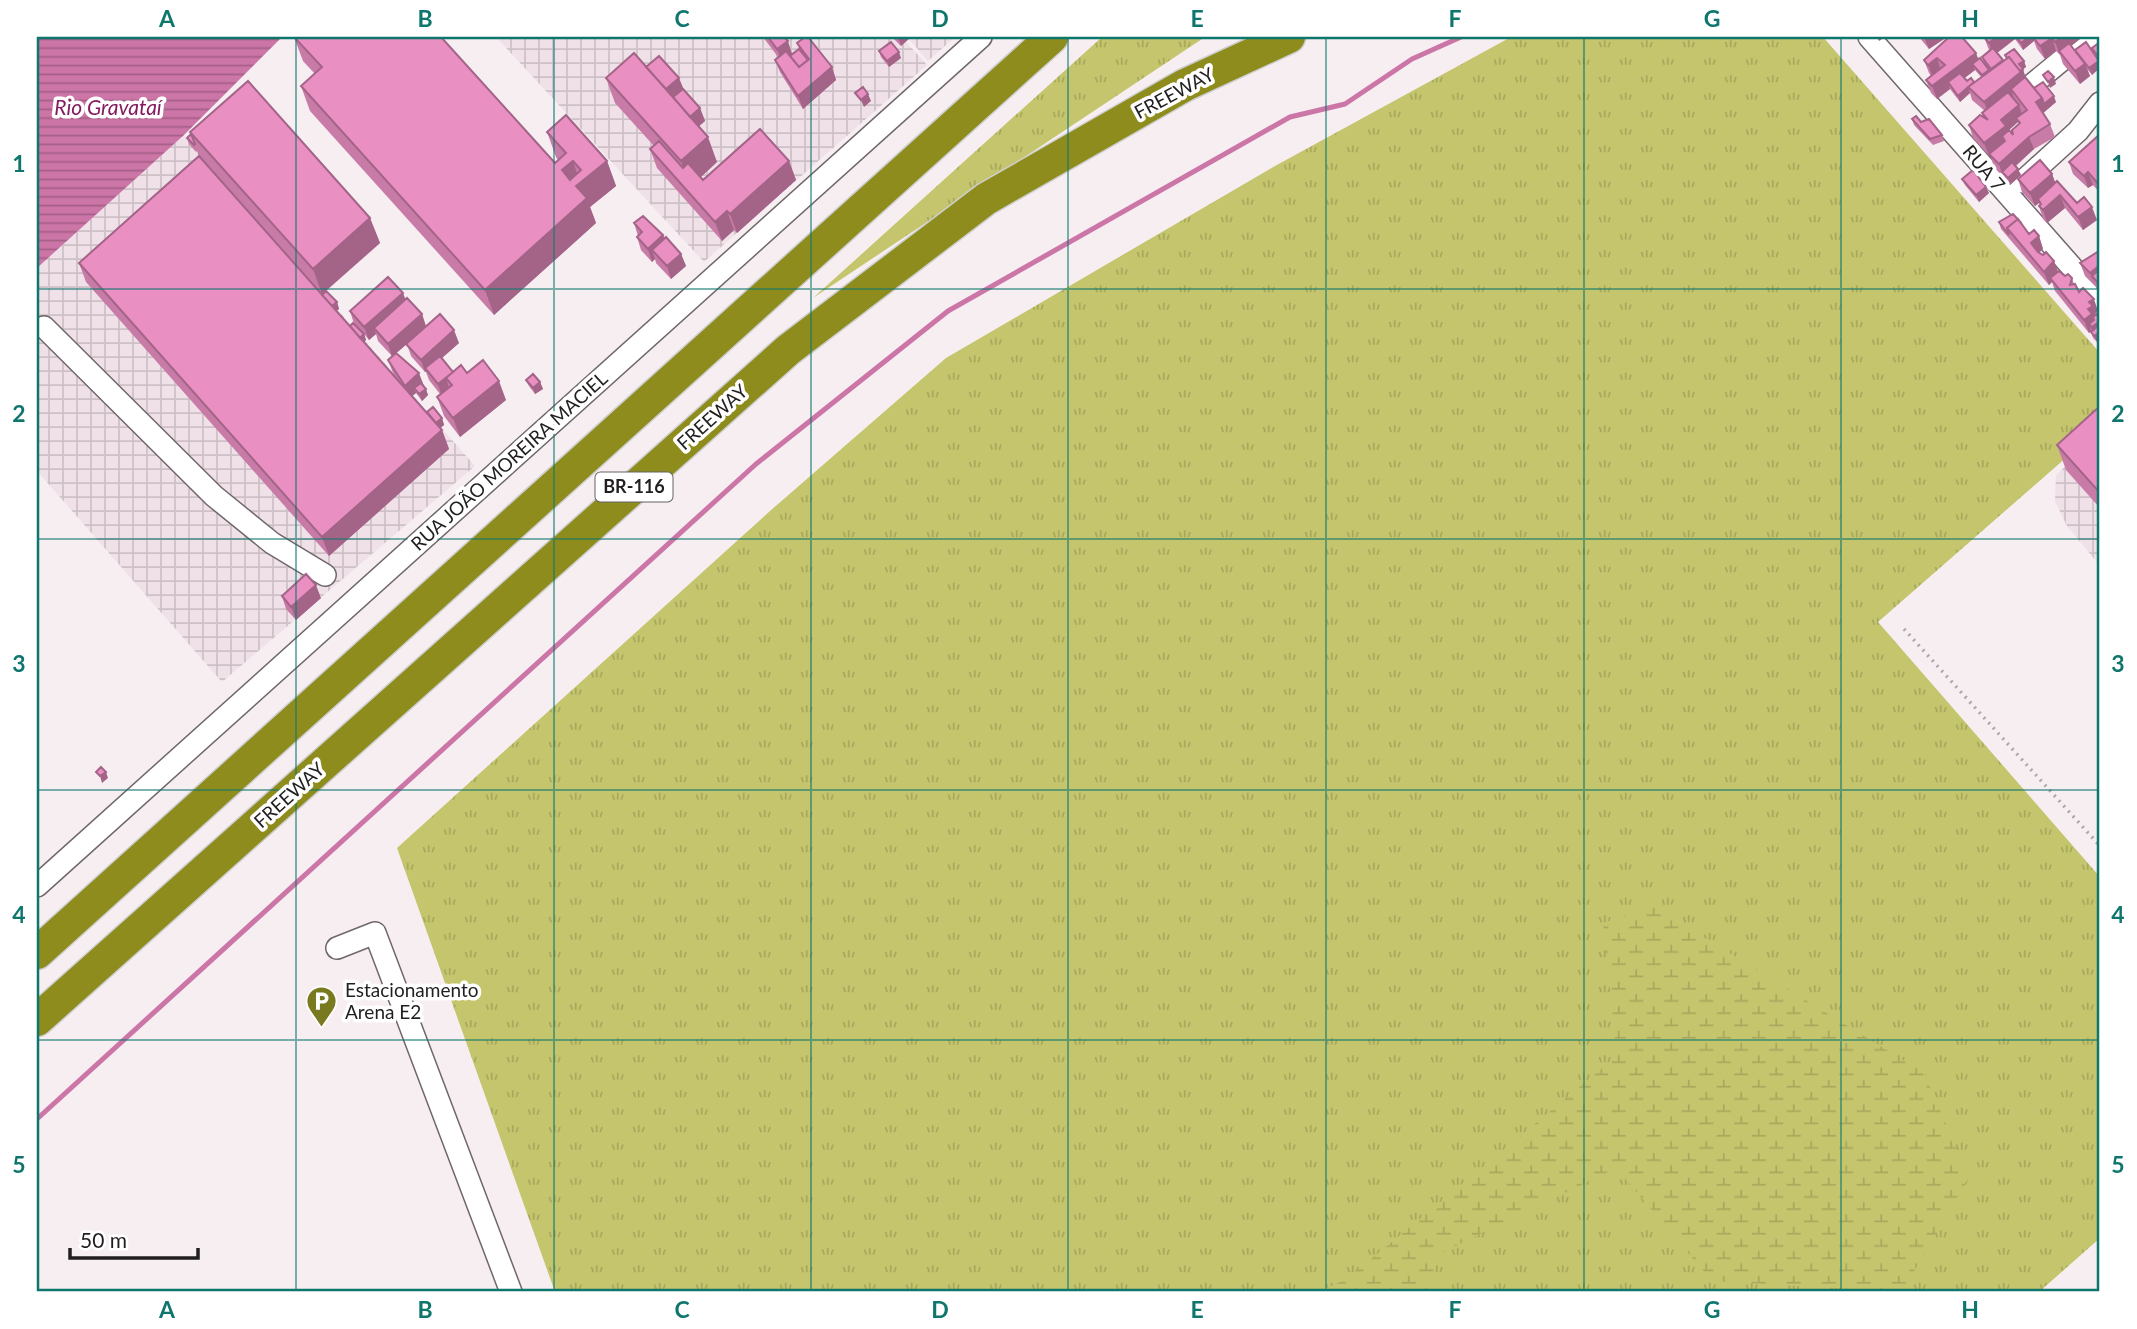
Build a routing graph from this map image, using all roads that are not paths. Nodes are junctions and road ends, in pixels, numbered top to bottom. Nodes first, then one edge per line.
1 (981, 37) edge
2 (1052, 37) edge
3 (1289, 37) edge
4 (1869, 37) edge
5 (2090, 37) edge
6 (2100, 103) edge
7 (1962, 141) junction
8 (2007, 195) junction
9 (2100, 299) edge
10 (44, 327) dead end
11 (325, 575) dead end
12 (37, 886) edge
13 (337, 948) dead end
14 (37, 953) edge
15 (37, 1020) edge
16 (511, 1292) edge

1 - 12 street, RUA JOÃO MOREIRA MACIEL
2 - 14 highway, BR-116
3 - 15 highway, FREEWAY / BR-116
4 - 7 street, RUA 7
5 - 7 street
6 - 8 street
7 - 8 street, RUA 7
8 - 9 street, RUA 7
10 - 11 street
13 - 16 street

